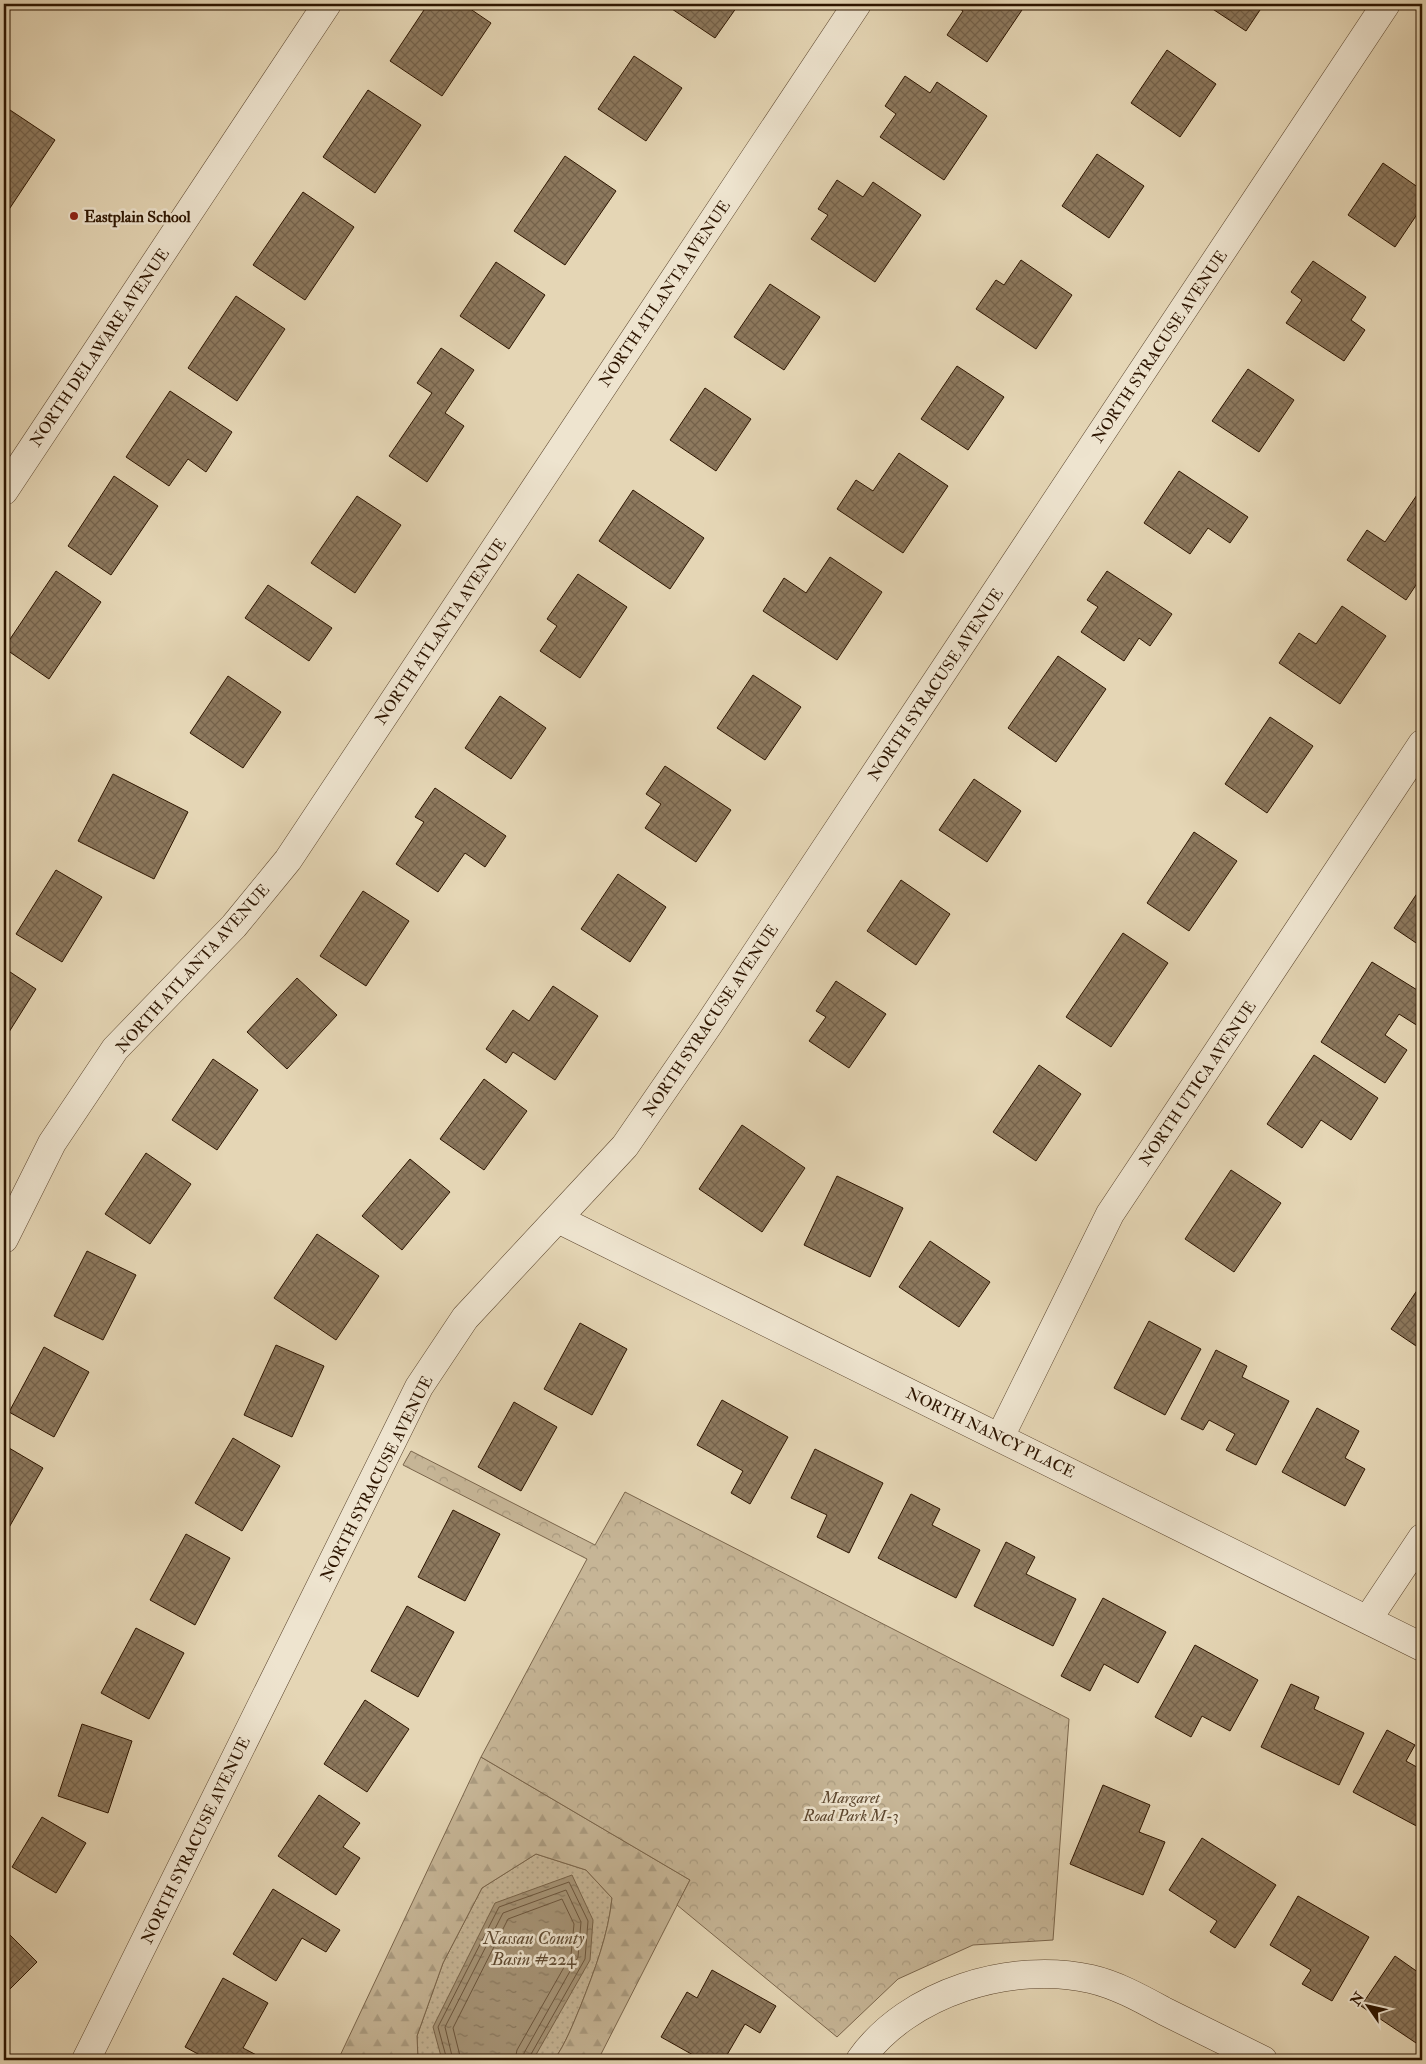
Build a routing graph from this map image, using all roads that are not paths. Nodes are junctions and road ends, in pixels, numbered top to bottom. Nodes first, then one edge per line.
1 (327, 4) edge
2 (857, 4) edge
3 (1386, 4) edge
4 (4, 490) edge
5 (1422, 744) edge
6 (558, 1219) junction
7 (4, 1239) edge
8 (1000, 1437) junction
9 (1422, 1538) edge
10 (1368, 1620) junction
11 (1422, 1647) edge
12 (86, 2060) edge
13 (860, 2060) edge
14 (1263, 2060) edge

1 - 4 street, NORTH DELAWARE AVENUE
2 - 7 street, NORTH ATLANTA AVENUE
3 - 6 street, NORTH SYRACUSE AVENUE
5 - 8 street, NORTH UTICA AVENUE
6 - 8 street, NORTH NANCY PLACE
6 - 12 street, NORTH SYRACUSE AVENUE
8 - 10 street, NORTH NANCY PLACE
9 - 10 street
10 - 11 street, NORTH NANCY PLACE
13 - 14 street

